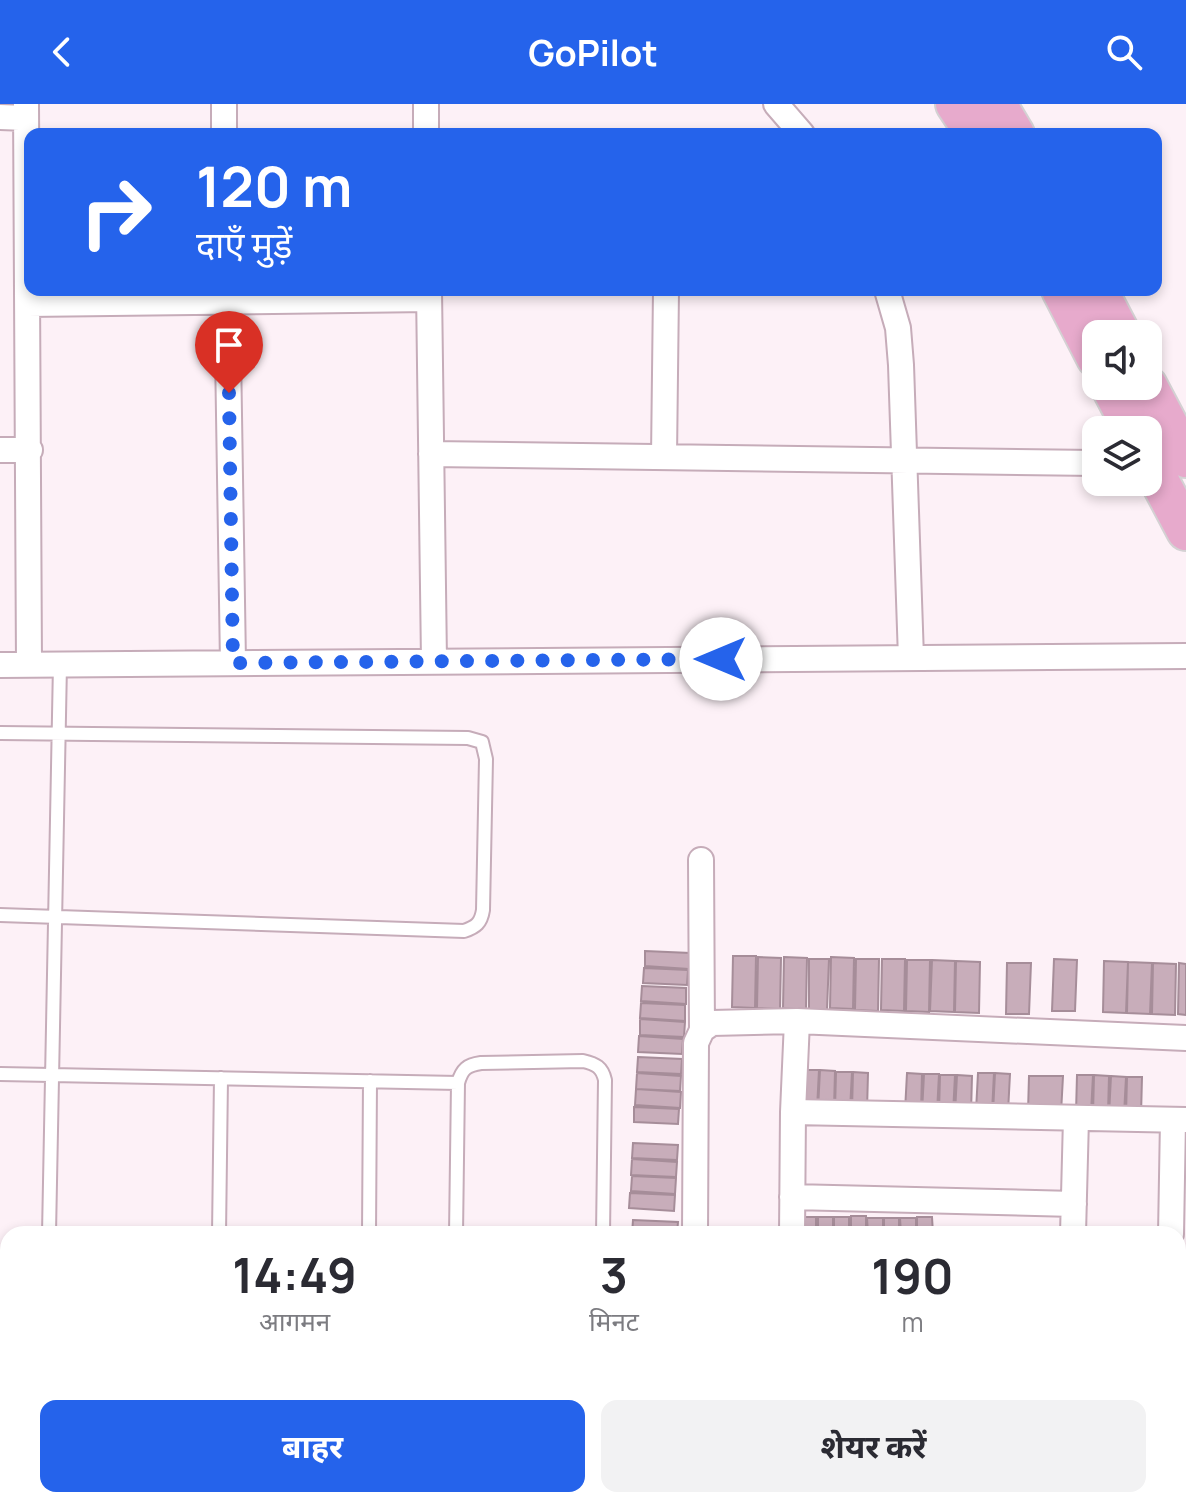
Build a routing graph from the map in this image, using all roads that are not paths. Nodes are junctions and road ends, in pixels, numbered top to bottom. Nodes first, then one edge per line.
1 (224, 104) edge
2 (426, 104) edge
3 (776, 104) edge
4 (955, 104) edge
5 (997, 104) edge
6 (26, 111) edge
7 (0, 117) edge
8 (224, 128) edge
9 (426, 128) edge
10 (797, 128) edge
11 (971, 128) edge
12 (1011, 128) edge
13 (28, 296) edge
14 (227, 296) edge
15 (429, 296) edge
16 (666, 296) edge
17 (889, 296) edge
18 (1064, 296) edge
19 (1101, 296) edge
20 (28, 304) junction
21 (1114, 320) edge
22 (1082, 331) edge
23 (0, 450) edge
24 (30, 450) junction
25 (431, 454) junction
26 (664, 457) junction
27 (904, 459) junction
28 (1082, 463) edge
29 (1162, 471) edge
30 (1186, 531) edge
31 (1186, 656) edge
32 (911, 658) junction
33 (434, 661) junction
34 (233, 663) junction
35 (29, 664) junction
36 (60, 664) junction
37 (0, 665) edge
38 (0, 733) edge
39 (59, 734) junction
40 (701, 860) dead end
41 (0, 915) edge
42 (55, 916) junction
43 (797, 1021) junction
44 (702, 1030) junction
45 (1186, 1038) edge
46 (0, 1074) edge
47 (52, 1074) junction
48 (221, 1078) junction
49 (370, 1081) junction
50 (458, 1083) junction
51 (793, 1112) junction
52 (1076, 1118) junction
53 (1180, 1120) edge
54 (792, 1197) junction
55 (1074, 1204) junction
56 (49, 1226) edge
57 (219, 1226) edge
58 (369, 1226) edge
59 (456, 1226) edge
60 (603, 1226) edge
61 (695, 1226) edge
62 (792, 1226) edge
63 (1073, 1226) edge
64 (1172, 1226) edge

1 - 8 street
2 - 9 street
3 - 10 street
4 - 11 main road
5 - 12 main road
6 - 7 street
13 - 20 street
14 - 20 street
14 - 34 street
15 - 25 street
16 - 26 street
17 - 27 street
18 - 22 main road
19 - 21 main road
20 - 24 street
23 - 24 street
24 - 35 street
25 - 26 street
25 - 33 street
26 - 27 street
27 - 28 street
27 - 32 street
29 - 30 main road
31 - 32 street
32 - 33 street
33 - 34 street
34 - 36 street
35 - 36 street
35 - 37 street
36 - 39 lane
38 - 39 lane
39 - 42 lane
39 - 42 lane
40 - 44 street
41 - 42 lane
42 - 47 lane
43 - 44 street
43 - 45 street
43 - 51 street
44 - 61 street
46 - 47 lane
47 - 48 lane
47 - 56 lane
48 - 49 lane
48 - 57 lane
49 - 50 lane
49 - 58 lane
50 - 59 lane
50 - 60 lane
51 - 52 street
51 - 54 street
52 - 53 street
52 - 55 street
53 - 64 street
54 - 55 street
54 - 62 street
55 - 63 street

